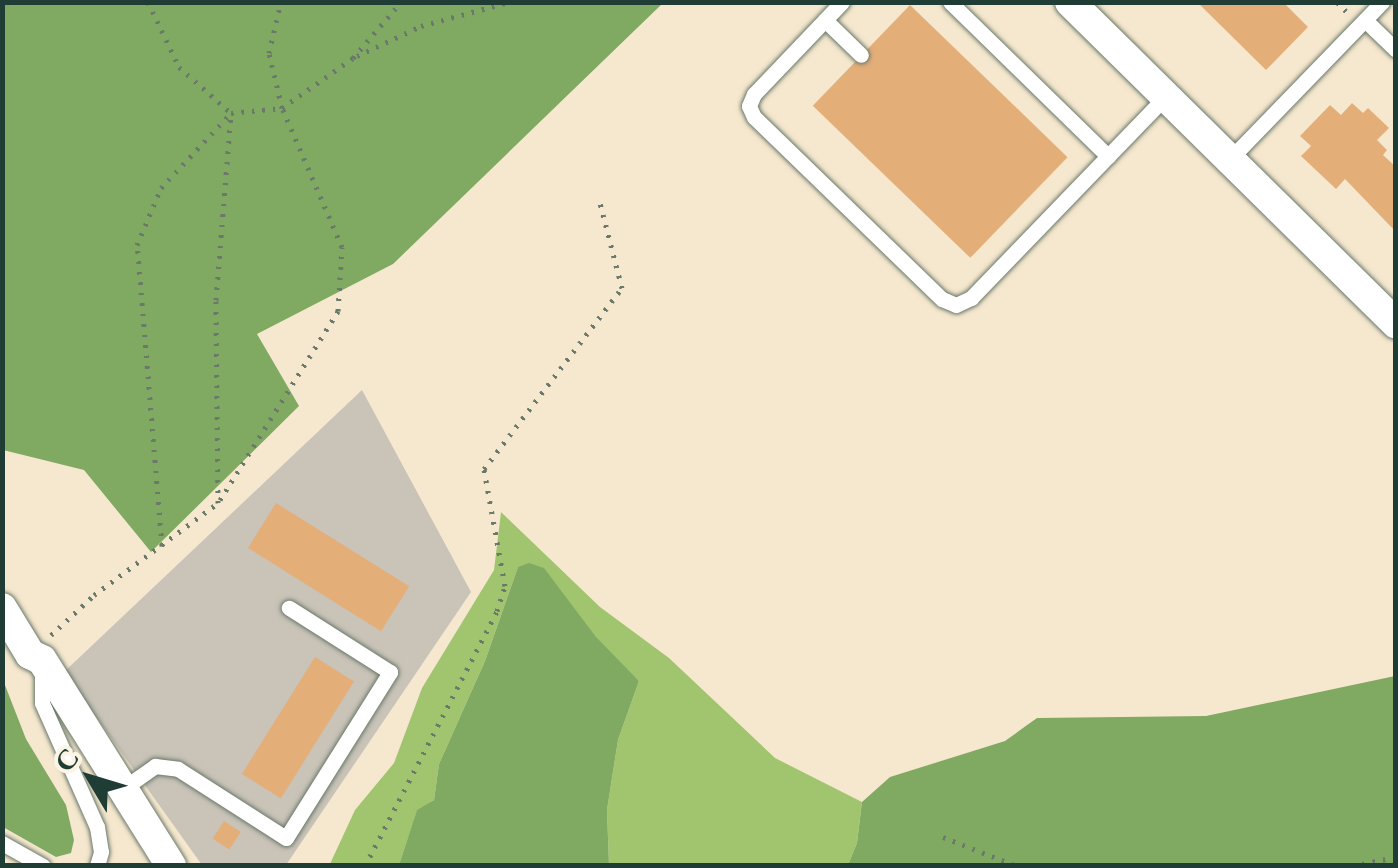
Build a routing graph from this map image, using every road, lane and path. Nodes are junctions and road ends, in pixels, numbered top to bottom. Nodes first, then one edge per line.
1 (148, 2) edge
2 (282, 2) edge
3 (401, 2) edge
4 (509, 2) edge
5 (842, 2) edge
6 (950, 2) edge
7 (1070, 2) edge
8 (1382, 2) edge
9 (826, 20) junction
10 (1365, 20) junction
11 (1396, 50) edge
12 (861, 55) dead end
13 (353, 58) junction
14 (1164, 98) junction
15 (282, 108) junction
16 (231, 113) junction
17 (1108, 156) junction
18 (1227, 162) junction
19 (599, 199) dead end
20 (1396, 324) edge
21 (218, 503) junction
22 (162, 548) junction
23 (2, 608) edge
24 (289, 608) dead end
25 (36, 657) junction
26 (121, 790) junction
27 (943, 837) dead end
28 (2, 843) edge
29 (1396, 857) edge
30 (43, 866) edge
31 (97, 866) edge
32 (171, 866) edge
33 (365, 866) edge
34 (1017, 866) edge
35 (1352, 866) edge

1 - 16 path
2 - 15 path
3 - 13 path
4 - 13 path
5 - 9 lane
6 - 17 lane
7 - 14 street
8 - 10 lane
9 - 12 lane
9 - 17 lane
10 - 11 lane
10 - 18 lane
13 - 15 path
14 - 17 lane
14 - 18 street
15 - 16 path
15 - 21 path
16 - 21 path
16 - 22 path
18 - 20 street
19 - 33 path
21 - 22 path
22 - 25 path
23 - 25 street
24 - 26 lane
25 - 26 street
25 - 31 lane
26 - 32 street
27 - 34 path
28 - 30 lane
29 - 35 path

